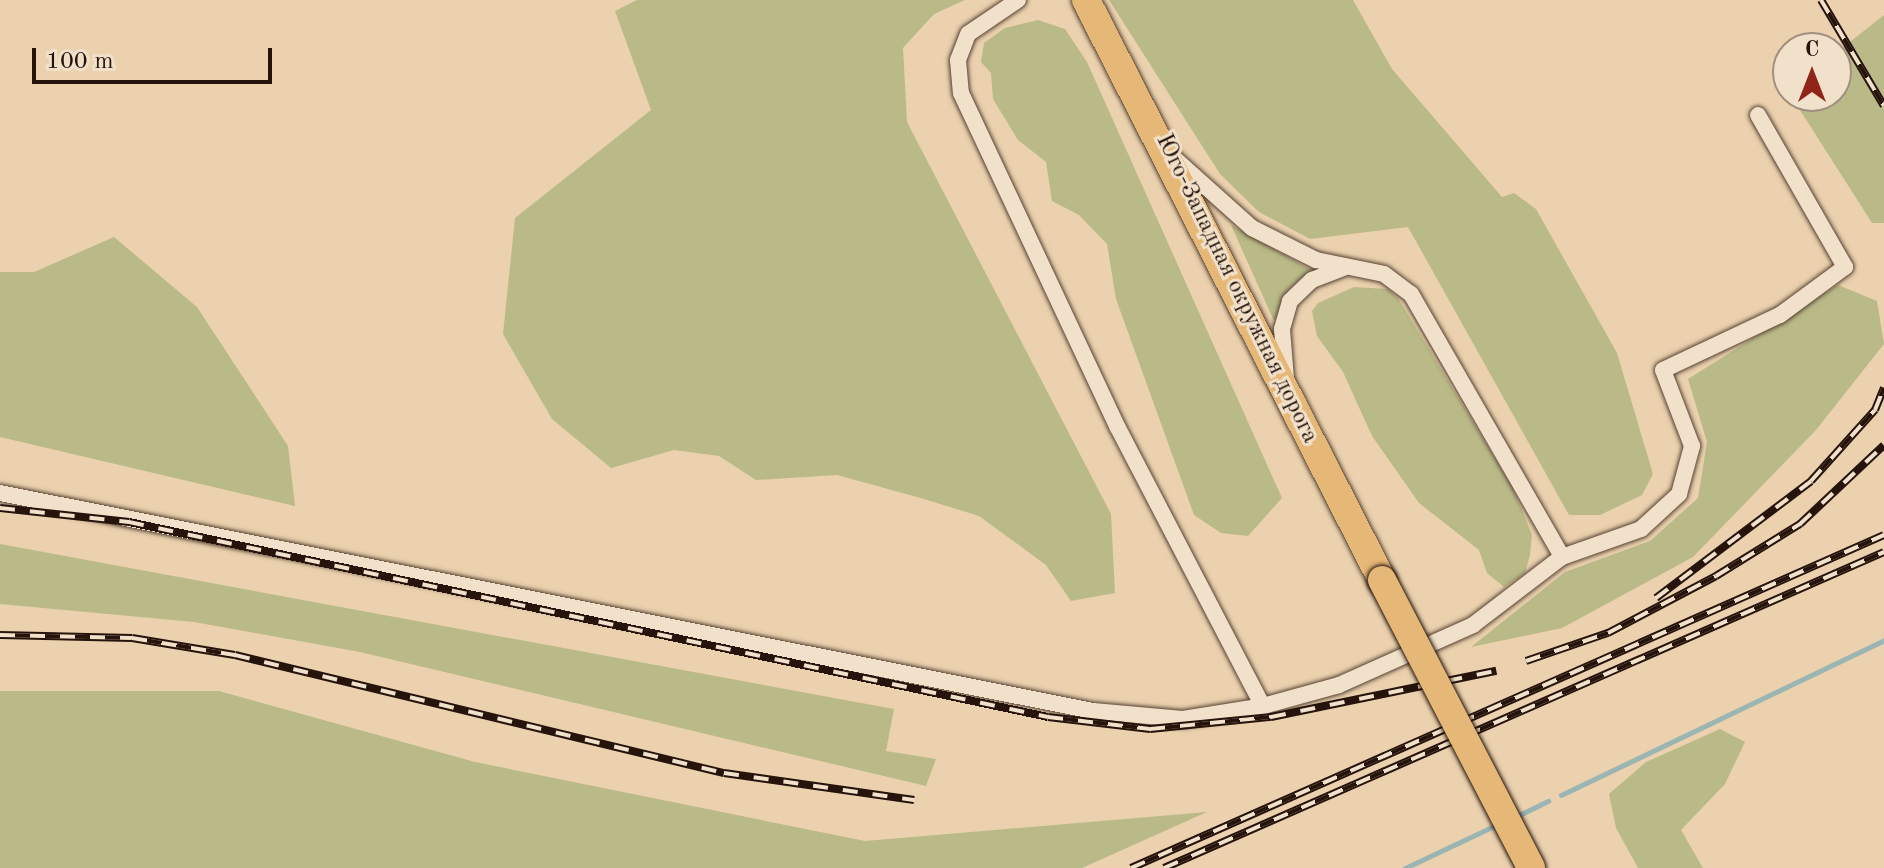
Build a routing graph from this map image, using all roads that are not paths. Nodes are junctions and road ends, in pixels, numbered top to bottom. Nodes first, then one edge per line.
1 (1018, 0) edge
2 (1086, 0) edge
3 (1758, 115) dead end
4 (1168, 152) junction
5 (1346, 268) junction
6 (1287, 392) junction
7 (0, 493) edge
8 (1562, 557) junction
9 (1263, 706) junction
10 (1531, 868) edge

1 - 9 street
2 - 4 highway, Юго-Западная окружная дорога
3 - 8 street
4 - 5 street
4 - 6 highway, Юго-Западная окружная дорога
5 - 6 street
5 - 8 street
6 - 10 highway, Юго-Западная окружная дорога, bridge
7 - 9 street
8 - 9 street

